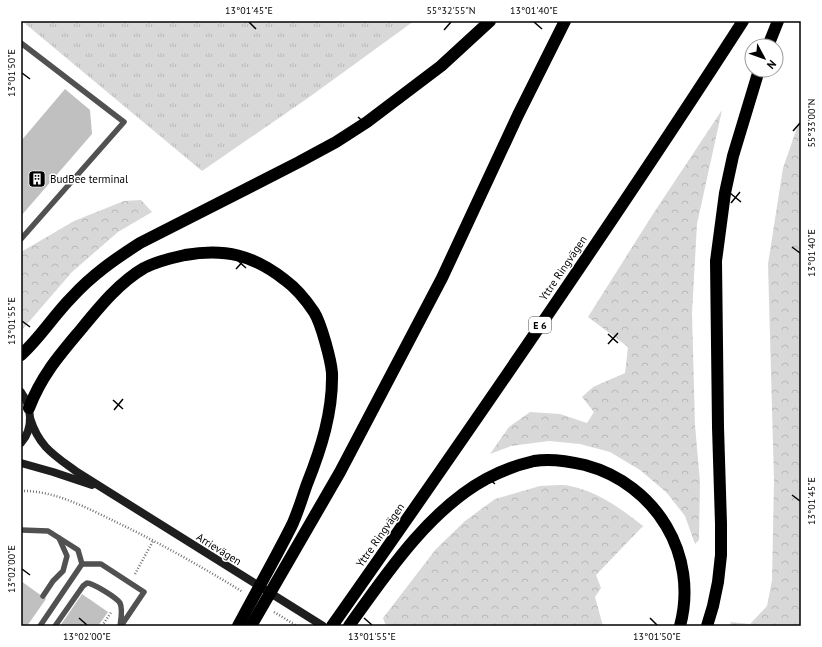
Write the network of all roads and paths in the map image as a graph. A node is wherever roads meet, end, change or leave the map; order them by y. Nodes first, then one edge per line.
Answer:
1 (490, 21) edge
2 (565, 21) edge
3 (743, 21) edge
4 (778, 21) edge
5 (771, 38) edge
6 (21, 43) edge
7 (756, 78) edge
8 (21, 239) edge
9 (21, 355) edge
10 (21, 392) edge
11 (30, 413) junction
12 (21, 443) edge
13 (21, 463) edge
14 (104, 489) junction
15 (21, 491) edge
16 (21, 530) edge
17 (59, 538) junction
18 (153, 541) junction
19 (82, 564) junction
20 (212, 573) dead end
21 (135, 574) dead end
22 (43, 596) dead end
23 (113, 610) dead end
24 (40, 626) edge
25 (55, 626) edge
26 (102, 626) edge
27 (120, 626) edge
28 (238, 626) edge
29 (251, 626) edge
30 (323, 626) edge
31 (332, 626) edge
32 (349, 626) edge
33 (680, 626) edge
34 (707, 626) edge

1 - 9 highway
2 - 29 highway
3 - 31 highway, Yttre Ringvägen / E 6
4 - 5 highway
6 - 8 lane
7 - 34 highway
10 - 11 main road, Arrievägen
11 - 12 main road
11 - 14 main road, Arrievägen
11 - 28 highway
13 - 14 main road, Arrievägen
14 - 30 main road, Arrievägen
15 - 18 path
16 - 17 lane
17 - 19 lane
17 - 22 lane
18 - 20 path
18 - 21 path
19 - 24 lane
19 - 27 lane
23 - 26 path
25 - 27 lane
32 - 33 highway

